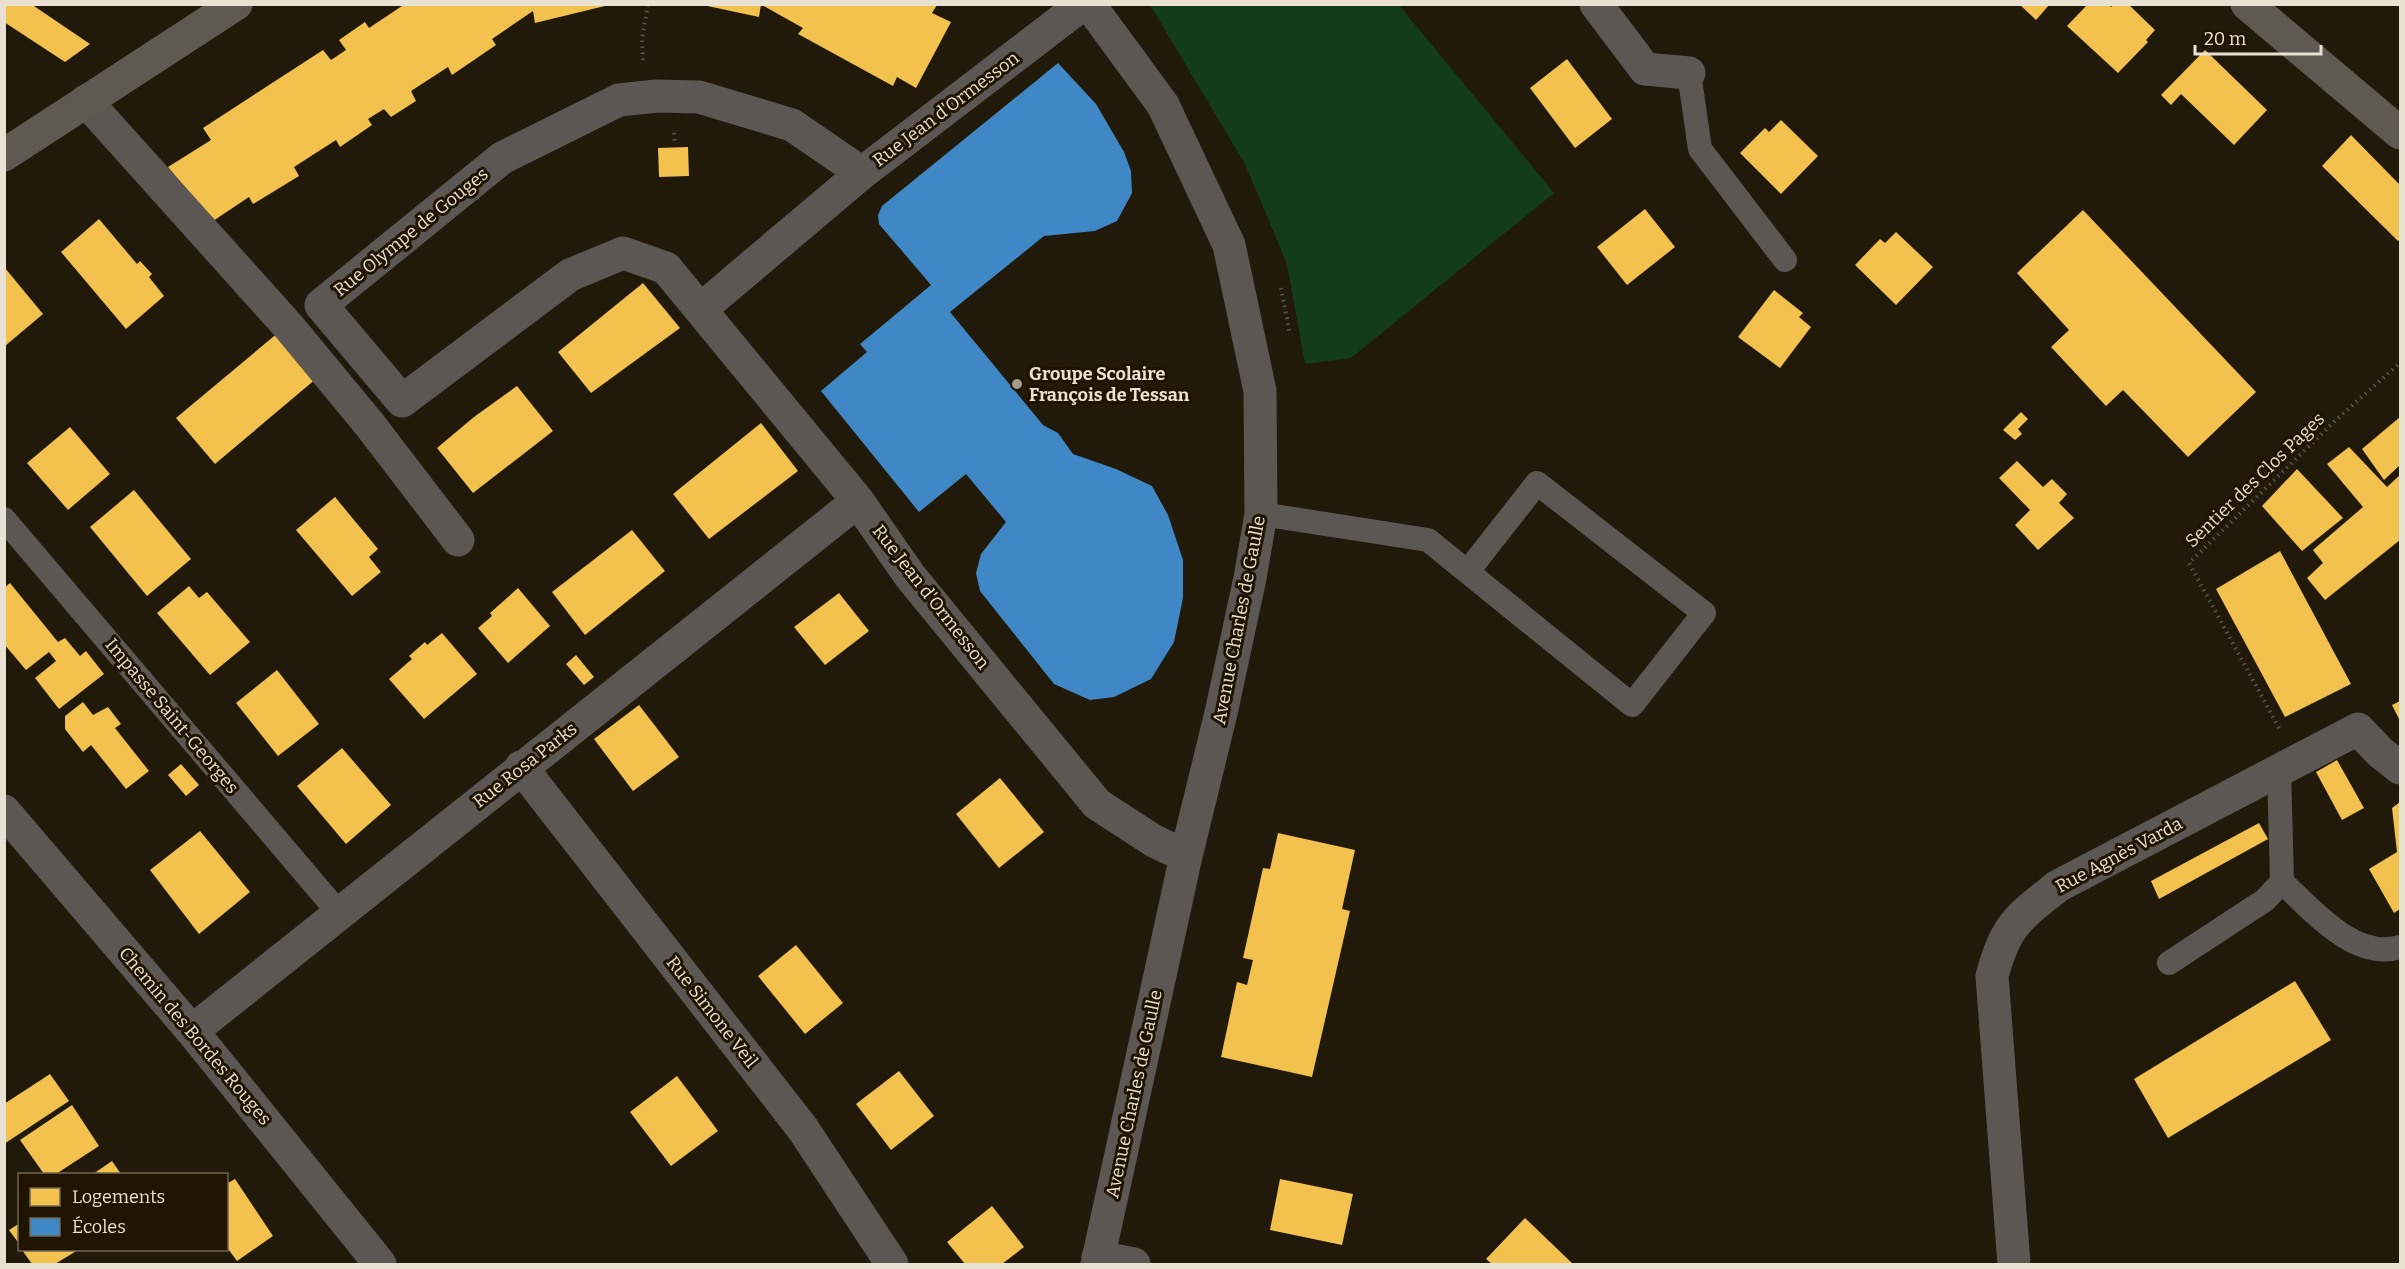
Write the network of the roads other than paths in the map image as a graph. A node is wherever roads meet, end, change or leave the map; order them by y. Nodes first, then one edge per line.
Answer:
1 (236, 4) edge
2 (1083, 4) edge
3 (1089, 4) edge
4 (1596, 4) edge
5 (2247, 4) edge
6 (1689, 73) joint
7 (86, 101) junction
8 (2400, 133) edge
9 (4, 155) edge
10 (862, 174) junction
11 (624, 253) joint
12 (1785, 260) dead end
13 (701, 309) junction
14 (858, 501) junction
15 (1261, 514) junction
16 (4, 519) edge
17 (458, 540) dead end
18 (1468, 571) junction
19 (2288, 765) junction
20 (521, 767) junction
21 (2400, 768) edge
22 (4, 811) edge
23 (1186, 856) junction
24 (2282, 882) junction
25 (339, 914) junction
26 (2400, 947) edge
27 (2169, 963) dead end
28 (192, 1031) junction
29 (1097, 1261) edge
30 (381, 1264) edge
31 (892, 1264) edge
32 (1134, 1264) edge
33 (2014, 1264) edge

1 - 7 street
2 - 10 street, Rue Jean d'Ormesson
3 - 15 street, Avenue Charles de Gaulle
4 - 6 street
5 - 8 street
6 - 12 lane
7 - 9 street
7 - 17 street
10 - 11 street, Rue Olympe de Gouges
10 - 13 street, Rue Jean d'Ormesson
11 - 13 street, Rue Jean d'Ormesson
13 - 14 street, Rue Jean d'Ormesson
14 - 20 street, Rue Rosa Parks
14 - 23 street, Rue Jean d'Ormesson
15 - 18 lane
15 - 23 street, Avenue Charles de Gaulle
16 - 25 lane, Impasse Saint-Georges
18 - 18 lane
19 - 21 street, Rue Agnès Varda
19 - 24 lane
19 - 33 street, Rue Agnès Varda
20 - 25 street, Rue Rosa Parks
20 - 31 street, Rue Simone Veil
22 - 28 street, Chemin des Bordes Rouges
23 - 29 street, Avenue Charles de Gaulle
24 - 26 lane
24 - 27 lane
25 - 28 street, Rue Rosa Parks
28 - 30 street, Chemin des Bordes Rouges
29 - 32 street

